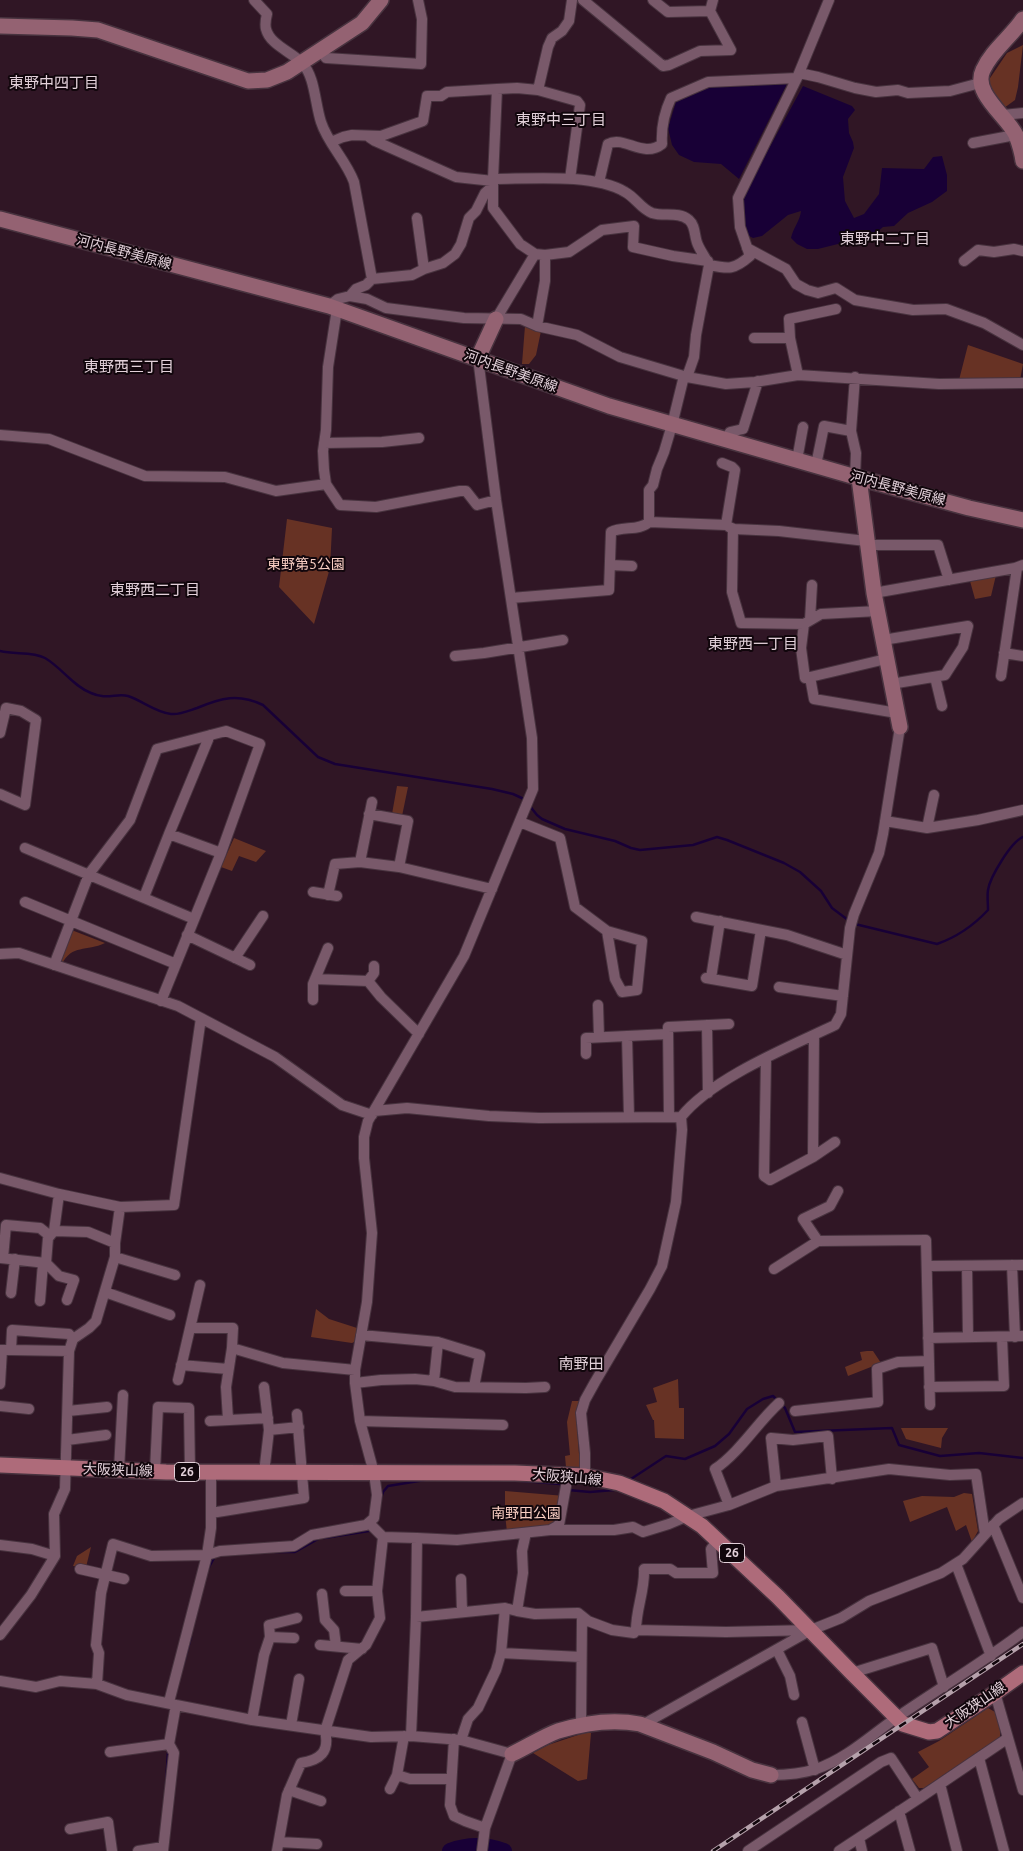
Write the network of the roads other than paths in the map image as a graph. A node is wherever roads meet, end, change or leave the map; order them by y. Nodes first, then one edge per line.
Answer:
1 (254, 0) edge
2 (381, 0) edge
3 (418, 0) edge
4 (572, 0) edge
5 (653, 0) edge
6 (713, 0) edge
7 (828, 0) edge
8 (590, 2) edge
9 (710, 11) junction
10 (1023, 19) edge
11 (0, 26) edge
12 (321, 51) junction
13 (302, 63) junction
14 (798, 75) junction
15 (980, 83) junction
16 (497, 89) junction
17 (538, 90) junction
18 (1023, 113) edge
19 (1003, 115) junction
20 (1016, 135) junction
21 (369, 136) junction
22 (331, 142) junction
23 (973, 143) dead end
24 (1023, 161) edge
25 (570, 179) junction
26 (493, 182) junction
27 (599, 182) junction
28 (417, 218) dead end
29 (0, 219) edge
30 (747, 248) junction
31 (1023, 251) edge
32 (540, 255) junction
33 (964, 261) dead end
34 (709, 263) junction
35 (424, 269) junction
36 (372, 279) junction
37 (350, 296) junction
38 (333, 308) junction
39 (836, 309) dead end
40 (496, 319) junction
41 (537, 326) junction
42 (754, 338) dead end
43 (790, 338) junction
44 (1023, 345) edge
45 (478, 358) junction
46 (798, 375) junction
47 (686, 376) junction
48 (855, 377) junction
49 (758, 382) junction
50 (1023, 383) edge
51 (672, 424) junction
52 (803, 427) dead end
53 (851, 431) junction
54 (0, 435) edge
55 (419, 438) dead end
56 (726, 440) junction
57 (324, 443) junction
58 (797, 460) junction
59 (722, 463) dead end
60 (816, 466) junction
61 (857, 477) junction
62 (326, 484) junction
63 (496, 500) junction
64 (1023, 520) edge
65 (649, 522) junction
66 (729, 527) junction
67 (867, 543) junction
68 (610, 565) junction
69 (632, 566) dead end
70 (1020, 566) edge
71 (950, 580) junction
72 (812, 585) dead end
73 (874, 594) junction
74 (511, 598) junction
75 (878, 611) junction
76 (807, 622) junction
77 (563, 640) dead end
78 (883, 640) junction
79 (519, 647) junction
80 (1004, 653) junction
81 (455, 656) dead end
82 (1023, 656) edge
83 (886, 659) junction
84 (935, 676) junction
85 (1001, 676) dead end
86 (805, 678) dead end
87 (891, 684) junction
88 (942, 706) dead end
89 (899, 720) junction
90 (0, 733) edge
91 (210, 735) junction
92 (934, 794) dead end
93 (0, 796) edge
94 (372, 802) dead end
95 (1023, 810) edge
96 (369, 814) junction
97 (885, 821) junction
98 (520, 822) junction
99 (927, 828) junction
100 (169, 834) junction
101 (25, 848) dead end
102 (221, 853) junction
103 (360, 862) junction
104 (399, 867) junction
105 (89, 874) junction
106 (492, 890) junction
107 (313, 892) dead end
108 (144, 897) junction
109 (25, 902) dead end
110 (263, 916) dead end
111 (696, 916) dead end
112 (194, 919) junction
113 (71, 921) junction
114 (720, 921) junction
115 (761, 930) junction
116 (607, 931) junction
117 (187, 935) junction
118 (328, 948) dead end
119 (0, 954) edge
120 (848, 955) junction
121 (235, 958) junction
122 (176, 964) junction
123 (54, 965) junction
124 (250, 966) dead end
125 (374, 966) dead end
126 (315, 979) junction
127 (368, 981) junction
128 (779, 988) dead end
129 (843, 996) junction
130 (313, 1000) dead end
131 (161, 1001) junction
132 (598, 1005) dead end
133 (201, 1018) junction
134 (729, 1024) dead end
135 (707, 1025) junction
136 (419, 1034) junction
137 (668, 1034) junction
138 (814, 1035) junction
139 (627, 1036) junction
140 (599, 1037) junction
141 (586, 1054) dead end
142 (766, 1058) junction
143 (708, 1093) junction
144 (373, 1113) junction
145 (629, 1117) junction
146 (669, 1117) junction
147 (681, 1117) junction
148 (835, 1142) dead end
149 (813, 1157) junction
150 (0, 1178) edge
151 (838, 1191) dead end
152 (59, 1194) junction
153 (120, 1207) junction
154 (52, 1233) junction
155 (818, 1241) junction
156 (115, 1243) junction
157 (115, 1257) junction
158 (2, 1258) edge
159 (15, 1259) junction
160 (44, 1263) junction
161 (1023, 1265) edge
162 (927, 1266) junction
163 (967, 1266) junction
164 (1012, 1266) junction
165 (774, 1269) dead end
166 (175, 1275) dead end
167 (200, 1285) dead end
168 (11, 1292) dead end
169 (105, 1292) junction
170 (66, 1300) dead end
171 (40, 1301) dead end
172 (170, 1315) dead end
173 (190, 1328) junction
174 (361, 1335) junction
175 (968, 1337) junction
176 (1002, 1337) junction
177 (1019, 1337) edge
178 (928, 1338) junction
179 (73, 1339) junction
180 (438, 1342) junction
181 (232, 1348) junction
182 (4, 1350) edge
183 (69, 1350) junction
184 (929, 1361) junction
185 (181, 1365) junction
186 (228, 1369) junction
187 (355, 1370) junction
188 (178, 1380) dead end
189 (434, 1381) junction
190 (0, 1384) edge
191 (355, 1384) junction
192 (264, 1387) dead end
193 (474, 1387) junction
194 (545, 1387) dead end
195 (929, 1387) junction
196 (123, 1395) dead end
197 (779, 1403) dead end
198 (930, 1405) dead end
199 (0, 1406) edge
200 (107, 1407) dead end
201 (29, 1409) dead end
202 (68, 1411) junction
203 (795, 1411) dead end
204 (298, 1414) dead end
205 (268, 1418) junction
206 (228, 1419) junction
207 (210, 1421) dead end
208 (360, 1421) junction
209 (503, 1425) dead end
210 (298, 1427) junction
211 (269, 1430) junction
212 (106, 1435) dead end
213 (67, 1440) junction
214 (0, 1465) edge
215 (66, 1468) junction
216 (119, 1470) junction
217 (155, 1471) junction
218 (190, 1472) junction
219 (211, 1472) junction
220 (264, 1473) junction
221 (302, 1473) junction
222 (374, 1473) junction
223 (568, 1475) junction
224 (585, 1476) junction
225 (832, 1479) junction
226 (776, 1486) junction
227 (1023, 1503) edge
228 (729, 1505) junction
229 (211, 1513) junction
230 (688, 1516) junction
231 (369, 1523) junction
232 (993, 1525) junction
233 (550, 1530) junction
234 (526, 1533) junction
235 (984, 1534) junction
236 (383, 1537) junction
237 (417, 1538) junction
238 (718, 1540) junction
239 (0, 1545) edge
240 (207, 1555) junction
241 (55, 1556) junction
242 (956, 1564) junction
243 (80, 1569) dead end
244 (105, 1574) junction
245 (124, 1579) dead end
246 (461, 1579) dead end
247 (344, 1591) dead end
248 (377, 1591) junction
249 (322, 1594) dead end
250 (1023, 1598) edge
251 (505, 1608) junction
252 (517, 1611) junction
253 (462, 1612) junction
254 (416, 1617) junction
255 (582, 1617) junction
256 (297, 1618) dead end
257 (636, 1630) junction
258 (811, 1630) junction
259 (1023, 1632) edge
260 (0, 1635) edge
261 (270, 1637) junction
262 (294, 1638) dead end
263 (320, 1644) dead end
264 (336, 1646) junction
265 (362, 1649) junction
266 (777, 1650) junction
267 (500, 1653) junction
268 (991, 1656) junction
269 (581, 1657) junction
270 (852, 1673) junction
271 (1023, 1673) edge
272 (299, 1679) dead end
273 (0, 1681) edge
274 (97, 1684) junction
275 (944, 1687) junction
276 (995, 1693) junction
277 (794, 1695) dead end
278 (172, 1703) junction
279 (896, 1718) junction
280 (252, 1720) junction
281 (802, 1722) dead end
282 (291, 1725) junction
283 (642, 1725) junction
284 (581, 1726) junction
285 (325, 1731) junction
286 (408, 1736) junction
287 (1008, 1738) junction
288 (457, 1740) junction
289 (169, 1744) junction
290 (110, 1752) dead end
291 (512, 1754) junction
292 (979, 1758) junction
293 (815, 1770) junction
294 (398, 1775) junction
295 (770, 1775) joint
296 (451, 1779) junction
297 (940, 1784) junction
298 (390, 1789) dead end
299 (289, 1790) junction
300 (1023, 1790) edge
301 (918, 1799) junction
302 (321, 1801) dead end
303 (899, 1811) junction
304 (70, 1828) dead end
305 (484, 1834) junction
306 (859, 1838) junction
307 (317, 1844) dead end
308 (278, 1847) edge
309 (163, 1849) edge
310 (112, 1851) edge
311 (138, 1851) edge
312 (482, 1851) edge
313 (748, 1851) edge
314 (839, 1851) edge
315 (862, 1851) edge
316 (910, 1851) edge
317 (957, 1851) edge
318 (1004, 1851) edge

1 - 13 street
2 - 12 street
3 - 12 street
4 - 17 street
5 - 9 street
6 - 9 street
7 - 14 street
8 - 9 street
10 - 15 street
11 - 13 street
12 - 13 street
13 - 22 street
14 - 15 street
14 - 27 street
14 - 30 street
15 - 19 street
16 - 17 street
16 - 21 street
16 - 26 street
17 - 25 street
18 - 19 street
19 - 20 street
20 - 23 street
20 - 24 street
21 - 22 street
21 - 26 street
22 - 36 street
25 - 26 street
25 - 27 street
26 - 32 street
26 - 35 street
27 - 34 street
28 - 35 street
29 - 38 street, 河内長野美原線
30 - 34 street
30 - 44 street
31 - 33 street
32 - 34 street
32 - 40 street
32 - 41 street
34 - 47 street
35 - 36 street
36 - 37 street
37 - 38 street
37 - 40 street
38 - 45 street, 河内長野美原線
38 - 57 street
39 - 43 street
40 - 41 street
40 - 45 street
41 - 47 street
42 - 43 street
43 - 46 street
45 - 51 street, 河内長野美原線
45 - 63 street
46 - 48 street
46 - 49 street
47 - 49 street
47 - 51 street
48 - 50 street
48 - 53 street
49 - 56 street
51 - 56 street, 河内長野美原線
51 - 65 street
52 - 58 street
53 - 60 street
53 - 61 street
54 - 62 street
55 - 57 street
56 - 58 street, 河内長野美原線
57 - 62 street
58 - 60 street, 河内長野美原線
59 - 66 street
60 - 61 street, 河内長野美原線
61 - 64 street, 河内長野美原線
61 - 67 street
62 - 63 street
63 - 74 street
65 - 66 street
65 - 68 street
66 - 67 street
66 - 76 street
67 - 71 street
67 - 73 street
68 - 69 street
68 - 74 street
70 - 71 street
70 - 80 street
71 - 73 street
72 - 76 street
73 - 75 street
74 - 79 street
75 - 76 street
75 - 78 street
76 - 86 street
77 - 79 street
78 - 83 street
78 - 84 street
79 - 81 street
79 - 98 street
80 - 82 street
80 - 85 street
83 - 87 street
83 - 89 street
84 - 87 street
84 - 88 street
87 - 89 street
89 - 97 street
90 - 93 street
91 - 100 street
91 - 102 street
91 - 105 street
92 - 99 street
94 - 96 street
95 - 99 street
96 - 103 street
96 - 104 street
97 - 99 street
97 - 120 street
98 - 106 street
98 - 116 street
100 - 102 street
100 - 108 street
101 - 105 street
102 - 112 street
103 - 104 street
103 - 107 street
104 - 106 street
105 - 108 street
105 - 113 street
106 - 136 street
108 - 112 street
109 - 113 street
110 - 121 street
111 - 114 street
112 - 117 street
113 - 122 street
113 - 123 street
114 - 115 street
114 - 115 street
115 - 120 street
116 - 116 street
117 - 121 street
117 - 122 street
118 - 126 street
119 - 123 street
120 - 129 street
121 - 124 street
122 - 131 street
123 - 131 street
125 - 127 street
126 - 127 street
126 - 130 street
127 - 136 street
128 - 129 street
129 - 138 street
131 - 133 street
132 - 140 street
133 - 144 street
133 - 153 street
134 - 135 street
135 - 137 street
135 - 143 street
136 - 144 street
137 - 139 street
137 - 146 street
138 - 142 street
138 - 149 street
139 - 140 street
139 - 145 street
140 - 141 street
142 - 143 street
142 - 149 street
143 - 147 street
144 - 145 street
144 - 174 street
145 - 146 street
146 - 147 street
147 - 224 street
148 - 149 street
150 - 152 street
151 - 155 street
152 - 153 street
152 - 154 street
153 - 156 street
154 - 156 street
154 - 158 street
154 - 160 street
155 - 162 street
155 - 165 street
156 - 157 street
157 - 166 street
157 - 169 street
158 - 159 street
159 - 160 street
159 - 168 street
160 - 170 street
160 - 171 street
161 - 164 street
162 - 163 street
162 - 178 street
163 - 164 street
163 - 175 street
164 - 177 street
167 - 173 street
169 - 172 street
169 - 179 street
173 - 181 street
173 - 185 street
174 - 180 street
174 - 187 street
175 - 176 street
175 - 178 street
176 - 177 street
176 - 195 street
178 - 184 street
179 - 182 street
179 - 183 street
180 - 189 street
180 - 193 street
181 - 186 street
181 - 187 street
182 - 183 street
182 - 190 street
183 - 202 street
184 - 195 street
184 - 203 street
185 - 186 street
185 - 188 street
186 - 206 street
187 - 191 street
189 - 191 street
189 - 193 street
191 - 208 street
192 - 205 street
193 - 194 street
195 - 198 street
196 - 216 street
197 - 228 street
199 - 201 street
200 - 202 street
202 - 213 street
204 - 210 street
205 - 206 street
205 - 211 street
206 - 207 street
208 - 209 street
208 - 222 street
210 - 211 street
210 - 221 street
211 - 220 street
212 - 213 street
213 - 215 street
214 - 215 main road, 大阪狭山線 / 26
215 - 216 main road, 大阪狭山線 / 26
215 - 241 street
216 - 217 main road, 大阪狭山線 / 26
217 - 218 main road, 大阪狭山線 / 26
217 - 218 street
218 - 219 main road, 大阪狭山線 / 26
219 - 220 main road, 大阪狭山線 / 26
219 - 229 street
220 - 221 main road, 大阪狭山線 / 26
221 - 222 main road, 大阪狭山線 / 26
221 - 229 street
222 - 223 main road, 大阪狭山線 / 26
222 - 231 street
223 - 224 main road, 大阪狭山線 / 26
223 - 233 street
224 - 230 main road, 大阪狭山線 / 26
225 - 226 street
225 - 226 street
225 - 235 street
226 - 228 street
227 - 232 street
228 - 230 street
229 - 240 street
230 - 233 street
230 - 238 main road, 大阪狭山線 / 26
231 - 236 street
231 - 240 street
232 - 235 street
232 - 250 street
233 - 234 street
234 - 237 street
234 - 252 street
235 - 242 street
236 - 237 street
236 - 248 street
237 - 254 street
238 - 257 street
238 - 258 main road, 大阪狭山線 / 26
239 - 241 street
240 - 244 street
240 - 278 street
241 - 260 street
242 - 258 street
242 - 268 street
243 - 244 street
244 - 245 street
244 - 274 street
246 - 253 street
247 - 248 street
248 - 265 street
249 - 264 street
251 - 252 street
251 - 253 street
251 - 267 street
252 - 255 street
253 - 254 street
254 - 286 street
255 - 257 street
255 - 269 street
256 - 261 street
257 - 258 street
258 - 266 street
258 - 270 main road, 大阪狭山線 / 26
259 - 268 street
261 - 262 street
261 - 280 street
263 - 264 street
264 - 265 street
265 - 285 street
266 - 277 street
266 - 283 street
267 - 269 street
267 - 288 street
268 - 275 street
269 - 284 street
270 - 275 street
270 - 279 main road, 大阪狭山線 / 26
271 - 276 main road, 大阪狭山線 / 26
272 - 282 street
273 - 274 street
274 - 278 street
275 - 279 street
276 - 279 main road, 大阪狭山線 / 26
276 - 287 street
278 - 280 street
278 - 289 street
279 - 293 street
280 - 282 street
281 - 293 street
282 - 285 street
283 - 284 street
283 - 295 street
284 - 291 street
285 - 286 street
285 - 299 street
286 - 288 street
286 - 294 street
287 - 292 street
287 - 300 street
288 - 291 street
288 - 296 street
289 - 290 street
289 - 309 street
291 - 305 street
292 - 297 street
292 - 318 street
293 - 295 street
294 - 296 street
294 - 298 street
296 - 305 street
297 - 301 street
297 - 317 street
299 - 302 street
299 - 308 street
301 - 303 street
301 - 313 street
303 - 306 street
303 - 316 street
304 - 310 street
305 - 312 street
306 - 314 street
306 - 315 street
307 - 308 street
309 - 311 street

